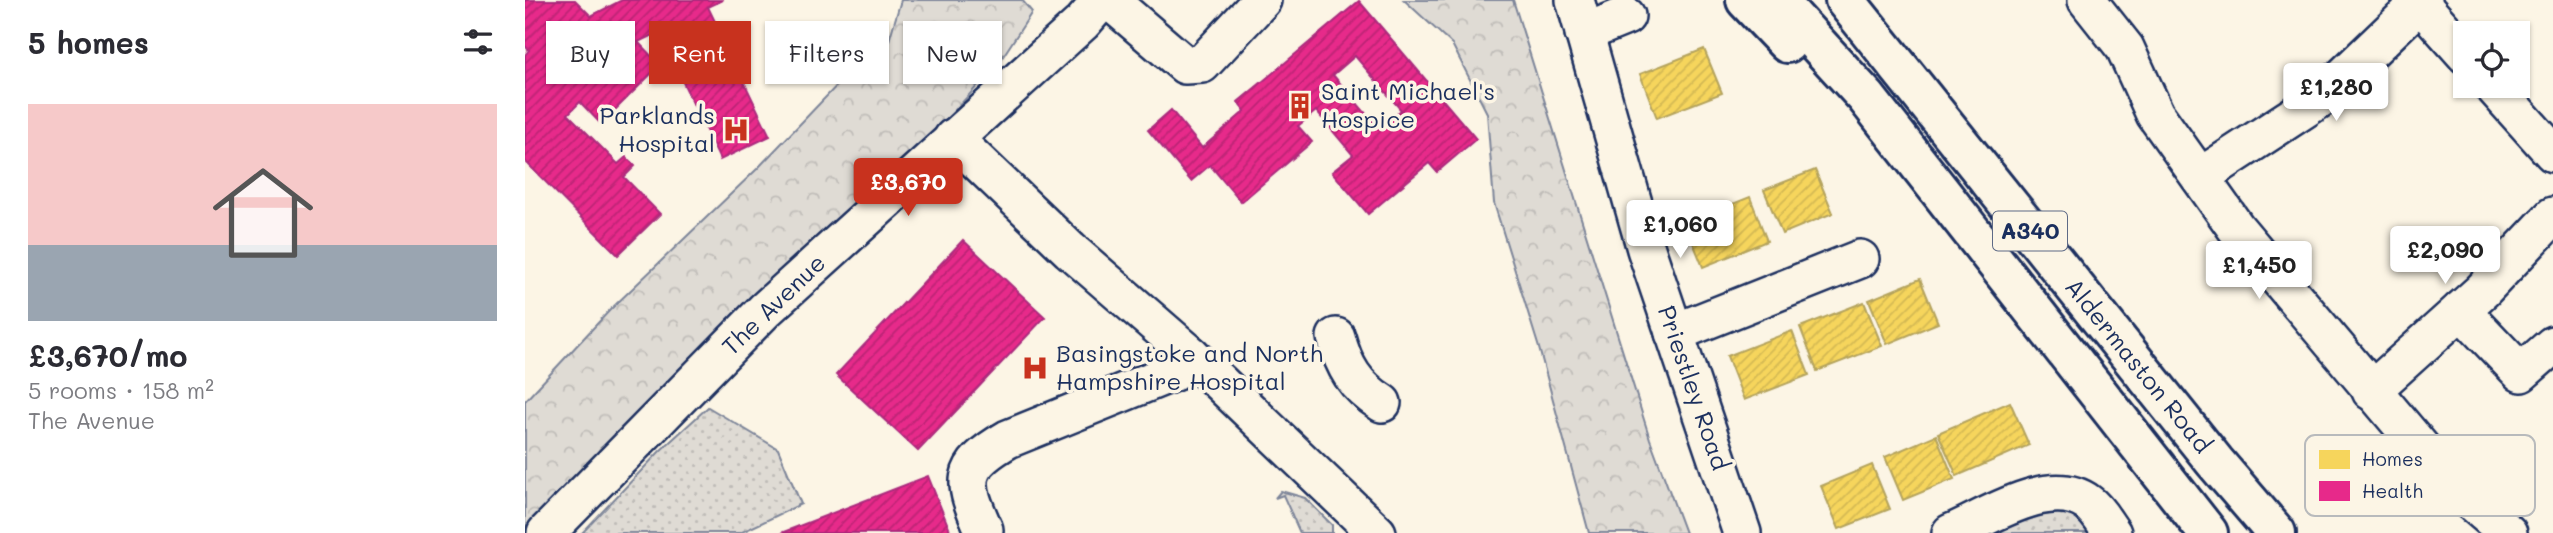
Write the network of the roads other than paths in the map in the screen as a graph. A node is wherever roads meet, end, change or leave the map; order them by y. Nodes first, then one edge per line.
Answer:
1 (1102, 0) edge
2 (1109, 0) edge
3 (1262, 0) edge
4 (1746, 0) edge
5 (1777, 0) edge
6 (1845, 0) edge
7 (2087, 0) edge
8 (2420, 1) edge
9 (1626, 16) dead end
10 (1580, 17) edge
11 (2453, 40) edge
12 (1866, 97) junction
13 (2504, 98) edge
14 (953, 138) junction
15 (2553, 153) edge
16 (2200, 177) junction
17 (2553, 216) edge
18 (1860, 259) dead end
19 (2461, 310) junction
20 (1674, 333) junction
21 (1336, 337) dead end
22 (2553, 345) edge
23 (1191, 355) junction
24 (2371, 390) junction
25 (1382, 403) dead end
26 (2410, 435) edge
27 (2488, 516) edge
28 (984, 530) dead end
29 (546, 533) edge
30 (1377, 533) edge
31 (1742, 533) edge
32 (1951, 533) edge
33 (2112, 533) edge
34 (2208, 533) edge
35 (2276, 533) edge
36 (2508, 533) edge

1 - 14 street, The Avenue
2 - 3 street
4 - 12 main road, A340
5 - 12 main road, Aldermaston Road / A340
6 - 35 main road, Aldermaston Road / A340
7 - 16 street
8 - 11 street
8 - 16 street
9 - 10 street
10 - 20 street, Priestley Road
12 - 34 main road, Aldermaston Road / A340
13 - 15 street
14 - 23 street
14 - 29 street, The Avenue
16 - 24 street
17 - 19 street
18 - 20 street
19 - 22 street
19 - 24 street
20 - 31 street, Priestley Road
21 - 25 street
23 - 28 street
23 - 30 street
24 - 26 street
27 - 36 street
32 - 33 street

